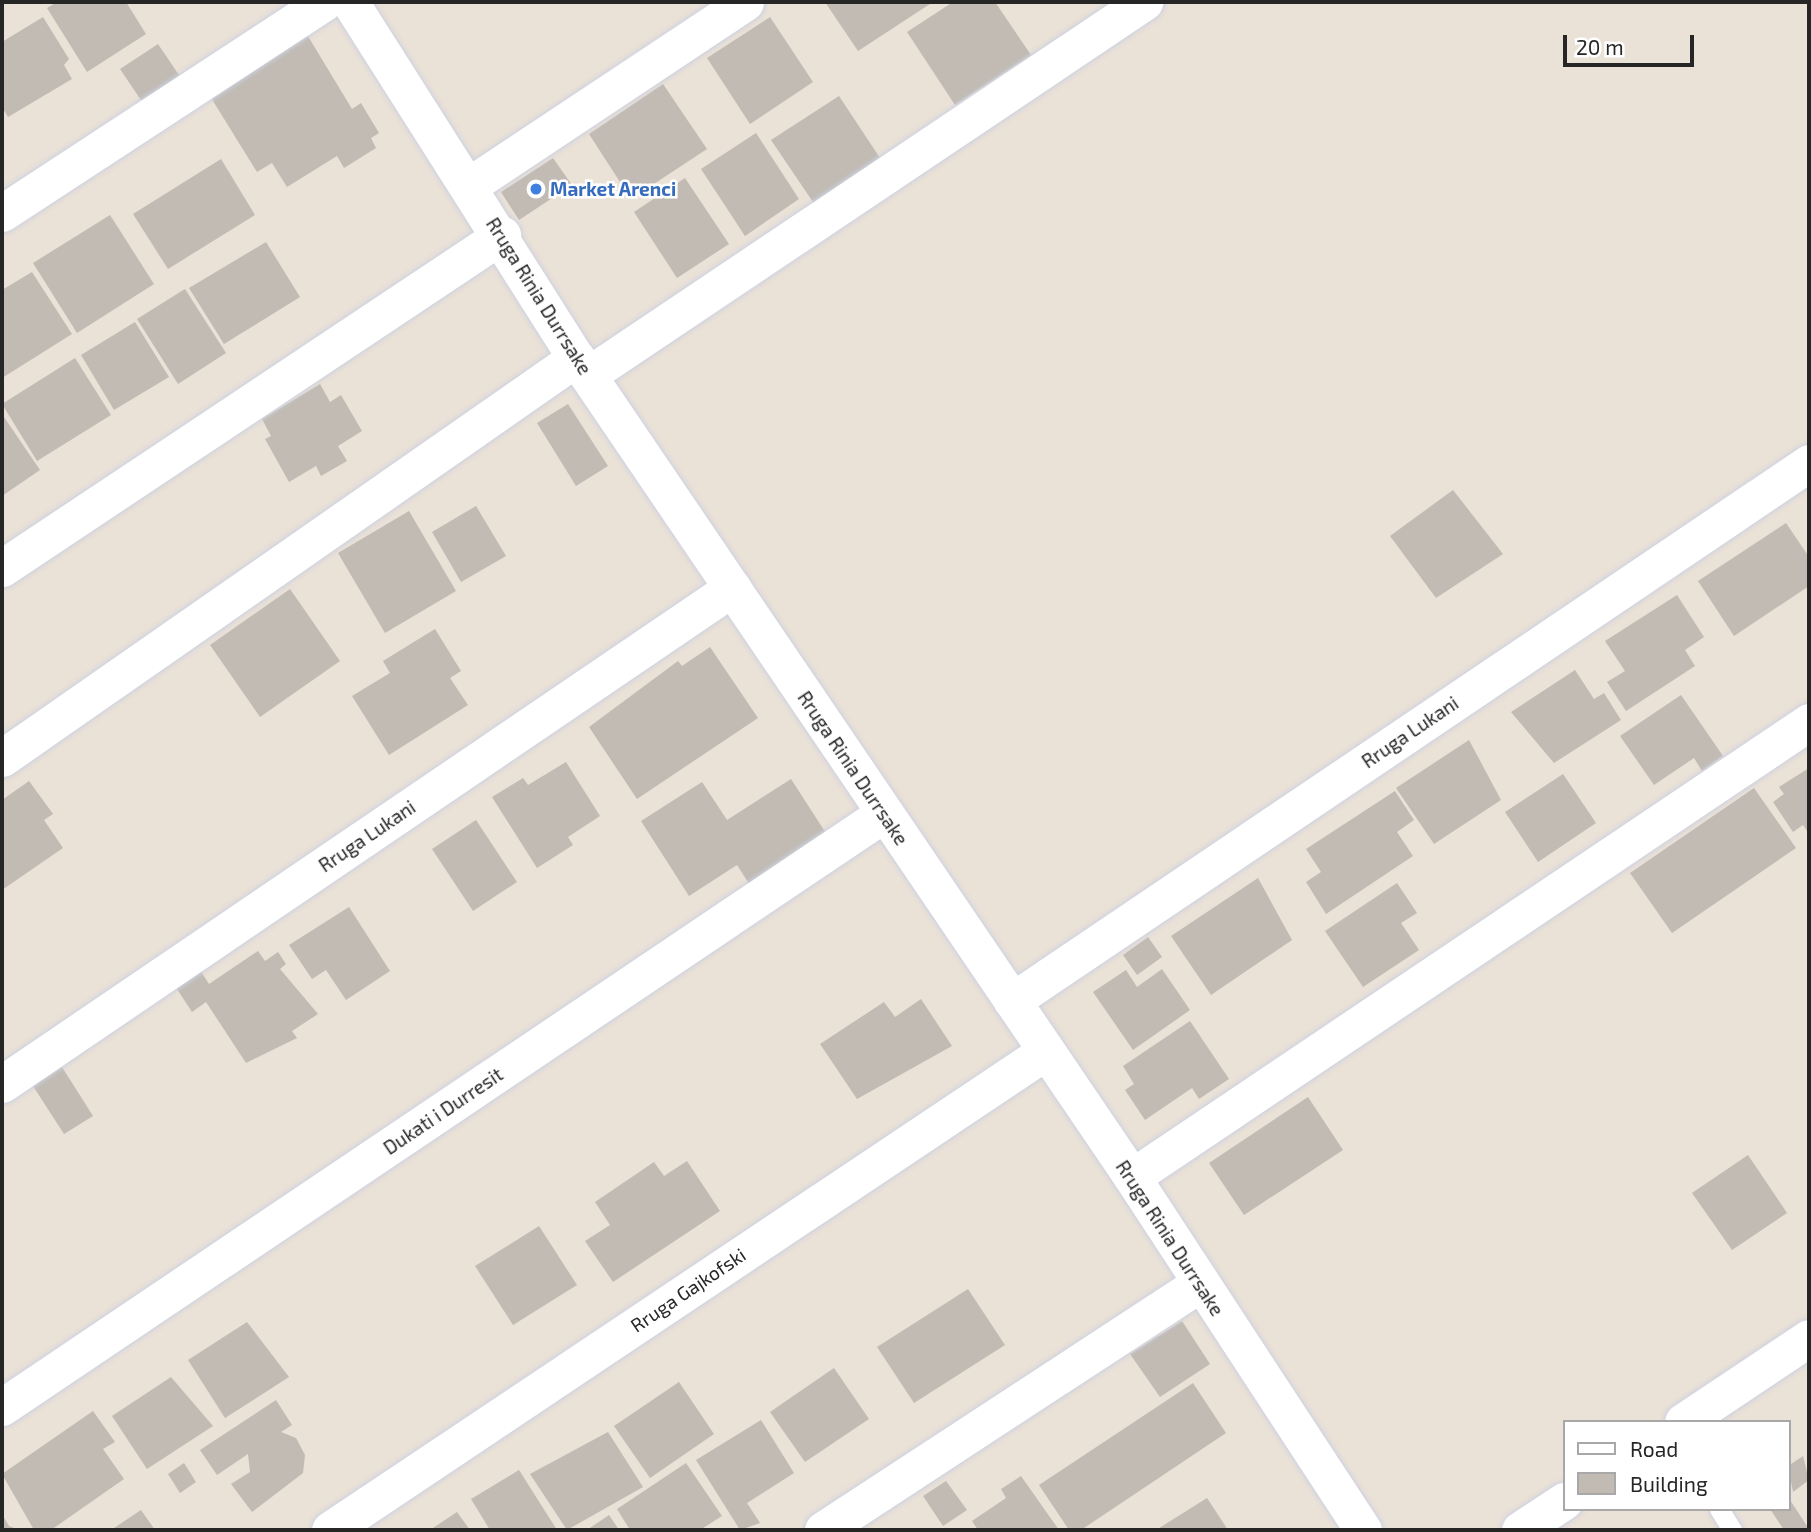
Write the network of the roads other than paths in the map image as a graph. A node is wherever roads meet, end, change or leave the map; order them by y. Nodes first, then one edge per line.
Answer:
1 (324, 2) edge
2 (350, 2) edge
3 (745, 2) edge
4 (1144, 2) edge
5 (470, 185) junction
6 (2, 212) edge
7 (502, 235) junction
8 (582, 366) junction
9 (1809, 463) edge
10 (2, 568) edge
11 (732, 588) junction
12 (1809, 722) edge
13 (2, 758) edge
14 (883, 814) junction
15 (1012, 1002) junction
16 (1046, 1051) junction
17 (2, 1084) edge
18 (1132, 1177) junction
19 (1198, 1285) junction
20 (1809, 1338) edge
21 (2, 1407) edge
22 (1686, 1420) edge
23 (1562, 1502) edge
24 (1720, 1511) edge
25 (330, 1530) edge
26 (823, 1530) edge
27 (1363, 1530) edge
28 (1520, 1530) edge
29 (1732, 1530) edge

1 - 6 street
2 - 5 street, Rruga Rinia Durrsake
3 - 5 street
4 - 8 street
5 - 7 street, Rruga Rinia Durrsake
7 - 8 street, Rruga Rinia Durrsake
7 - 10 street
8 - 11 street, Rruga Rinia Durrsake
8 - 13 street
9 - 15 street, Rruga Lukani
11 - 14 street, Rruga Rinia Durrsake
11 - 17 street, Rruga Lukani
12 - 18 street
14 - 15 street, Rruga Rinia Durrsake
14 - 21 street, Dukati i Durresit
15 - 16 street, Rruga Rinia Durrsake
16 - 18 street, Rruga Rinia Durrsake
16 - 25 street, Rruga Gajkofski
18 - 19 street, Rruga Rinia Durrsake
19 - 26 street
19 - 27 street, Rruga Rinia Durrsake
20 - 22 street
23 - 28 street
24 - 29 lane

